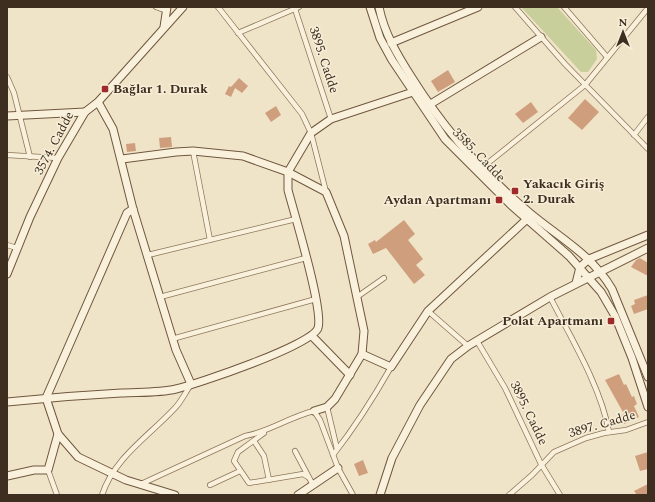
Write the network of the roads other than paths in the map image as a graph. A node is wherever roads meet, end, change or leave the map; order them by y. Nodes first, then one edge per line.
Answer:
1 (156, 7) edge
2 (183, 7) edge
3 (218, 7) edge
4 (370, 7) edge
5 (379, 7) edge
6 (478, 7) edge
7 (515, 7) edge
8 (564, 7) edge
9 (297, 8) edge
10 (648, 8) edge
11 (167, 9) edge
12 (164, 28) junction
13 (238, 33) junction
14 (541, 37) junction
15 (392, 43) junction
16 (607, 57) junction
17 (7, 77) edge
18 (585, 85) junction
19 (413, 92) junction
20 (98, 102) junction
21 (429, 104) junction
22 (85, 112) junction
23 (19, 115) junction
24 (7, 116) edge
25 (648, 117) edge
26 (332, 119) junction
27 (311, 133) junction
28 (634, 135) junction
29 (648, 149) edge
30 (193, 151) junction
31 (7, 155) edge
32 (30, 157) junction
33 (58, 158) junction
34 (122, 158) junction
35 (483, 167) junction
36 (288, 172) junction
37 (326, 192) junction
38 (133, 209) junction
39 (296, 219) junction
40 (527, 220) junction
41 (648, 235) edge
42 (210, 240) junction
43 (7, 245) edge
44 (16, 248) junction
45 (648, 248) edge
46 (148, 255) junction
47 (306, 258) junction
48 (589, 259) junction
49 (580, 267) junction
50 (600, 272) junction
51 (7, 274) edge
52 (384, 278) dead end
53 (590, 278) junction
54 (576, 283) junction
55 (160, 297) junction
56 (357, 297) junction
57 (550, 297) junction
58 (316, 299) junction
59 (428, 311) junction
60 (312, 336) junction
61 (172, 338) junction
62 (477, 341) junction
63 (468, 346) junction
64 (362, 354) junction
65 (391, 367) junction
66 (350, 375) junction
67 (648, 377) edge
68 (191, 384) junction
69 (46, 398) junction
70 (7, 402) edge
71 (328, 407) junction
72 (648, 407) edge
73 (314, 411) junction
74 (648, 422) edge
75 (268, 429) junction
76 (609, 432) junction
77 (58, 434) junction
78 (254, 441) junction
79 (337, 449) junction
80 (295, 451) dead end
81 (333, 454) junction
82 (541, 464) junction
83 (338, 468) junction
84 (48, 470) junction
85 (240, 471) junction
86 (111, 473) junction
87 (7, 476) edge
88 (308, 477) junction
89 (269, 480) junction
90 (140, 484) junction
91 (210, 485) dead end
92 (313, 485) junction
93 (57, 495) edge
94 (102, 495) edge
95 (175, 495) edge
96 (298, 495) edge
97 (353, 495) edge
98 (380, 495) edge
99 (509, 495) edge
100 (560, 495) edge

1 - 11 street
2 - 12 street, 3574. Cadde
3 - 13 street
4 - 19 street, 3585. Cadde
5 - 15 street, 3585. Cadde
6 - 15 street
7 - 14 street
8 - 16 street
9 - 13 street
9 - 26 street, 3895. Cadde
10 - 16 street
11 - 12 street
12 - 20 street, 3574. Cadde
13 - 27 street
14 - 18 street
14 - 21 street
15 - 21 street, 3585. Cadde
16 - 18 street
17 - 23 street
18 - 28 street
18 - 35 street
19 - 26 street
19 - 40 street, 3585. Cadde
20 - 22 street, 3574. Cadde
20 - 34 street
21 - 35 street, 3585. Cadde
22 - 23 street
22 - 33 street, 3574. Cadde
23 - 24 street
23 - 32 street
25 - 28 street
26 - 27 street
27 - 36 street
27 - 37 street
28 - 29 street
30 - 34 street
30 - 36 street
30 - 42 street
31 - 32 street
32 - 33 street
33 - 44 street, 3574. Cadde
34 - 38 street
35 - 48 street, 3585. Cadde
36 - 37 street
36 - 39 street
37 - 56 street
38 - 46 street
38 - 69 street
39 - 42 street
39 - 47 street
40 - 49 street, 3585. Cadde
40 - 59 street
41 - 48 street
42 - 46 street
43 - 44 street
44 - 51 street, 3574. Cadde
45 - 50 street
46 - 55 street
47 - 55 street
47 - 58 street
48 - 49 street
48 - 50 street, 3585. Cadde
49 - 53 street, 3585. Cadde
49 - 54 street
50 - 53 street
50 - 67 street, 3585. Cadde
52 - 56 street
53 - 54 street
53 - 72 street, 3585. Cadde
54 - 57 street
55 - 61 street
56 - 64 street
57 - 62 street
57 - 76 street
58 - 60 street
58 - 61 street
59 - 63 street
59 - 65 street
60 - 66 street
60 - 68 street
61 - 68 street
62 - 63 street
62 - 82 street, 3895. Cadde
63 - 98 street
64 - 65 street
64 - 66 street
65 - 79 street
66 - 71 street
68 - 69 street
68 - 86 street
69 - 70 street
69 - 77 street
71 - 73 street
71 - 79 street
73 - 75 street
73 - 81 street
74 - 76 street, 3897. Cadde
75 - 78 street
75 - 90 street
76 - 82 street, 3897. Cadde
77 - 84 street
77 - 86 street
78 - 85 street
78 - 89 street
79 - 81 street
80 - 88 street
81 - 83 street
82 - 99 street, 3897. Cadde
82 - 100 street, 3895. Cadde
83 - 92 street
83 - 97 street
84 - 87 street
84 - 93 street
85 - 89 street
85 - 91 street
86 - 90 street
86 - 94 street
88 - 89 street
88 - 92 street
90 - 95 street
92 - 96 street

